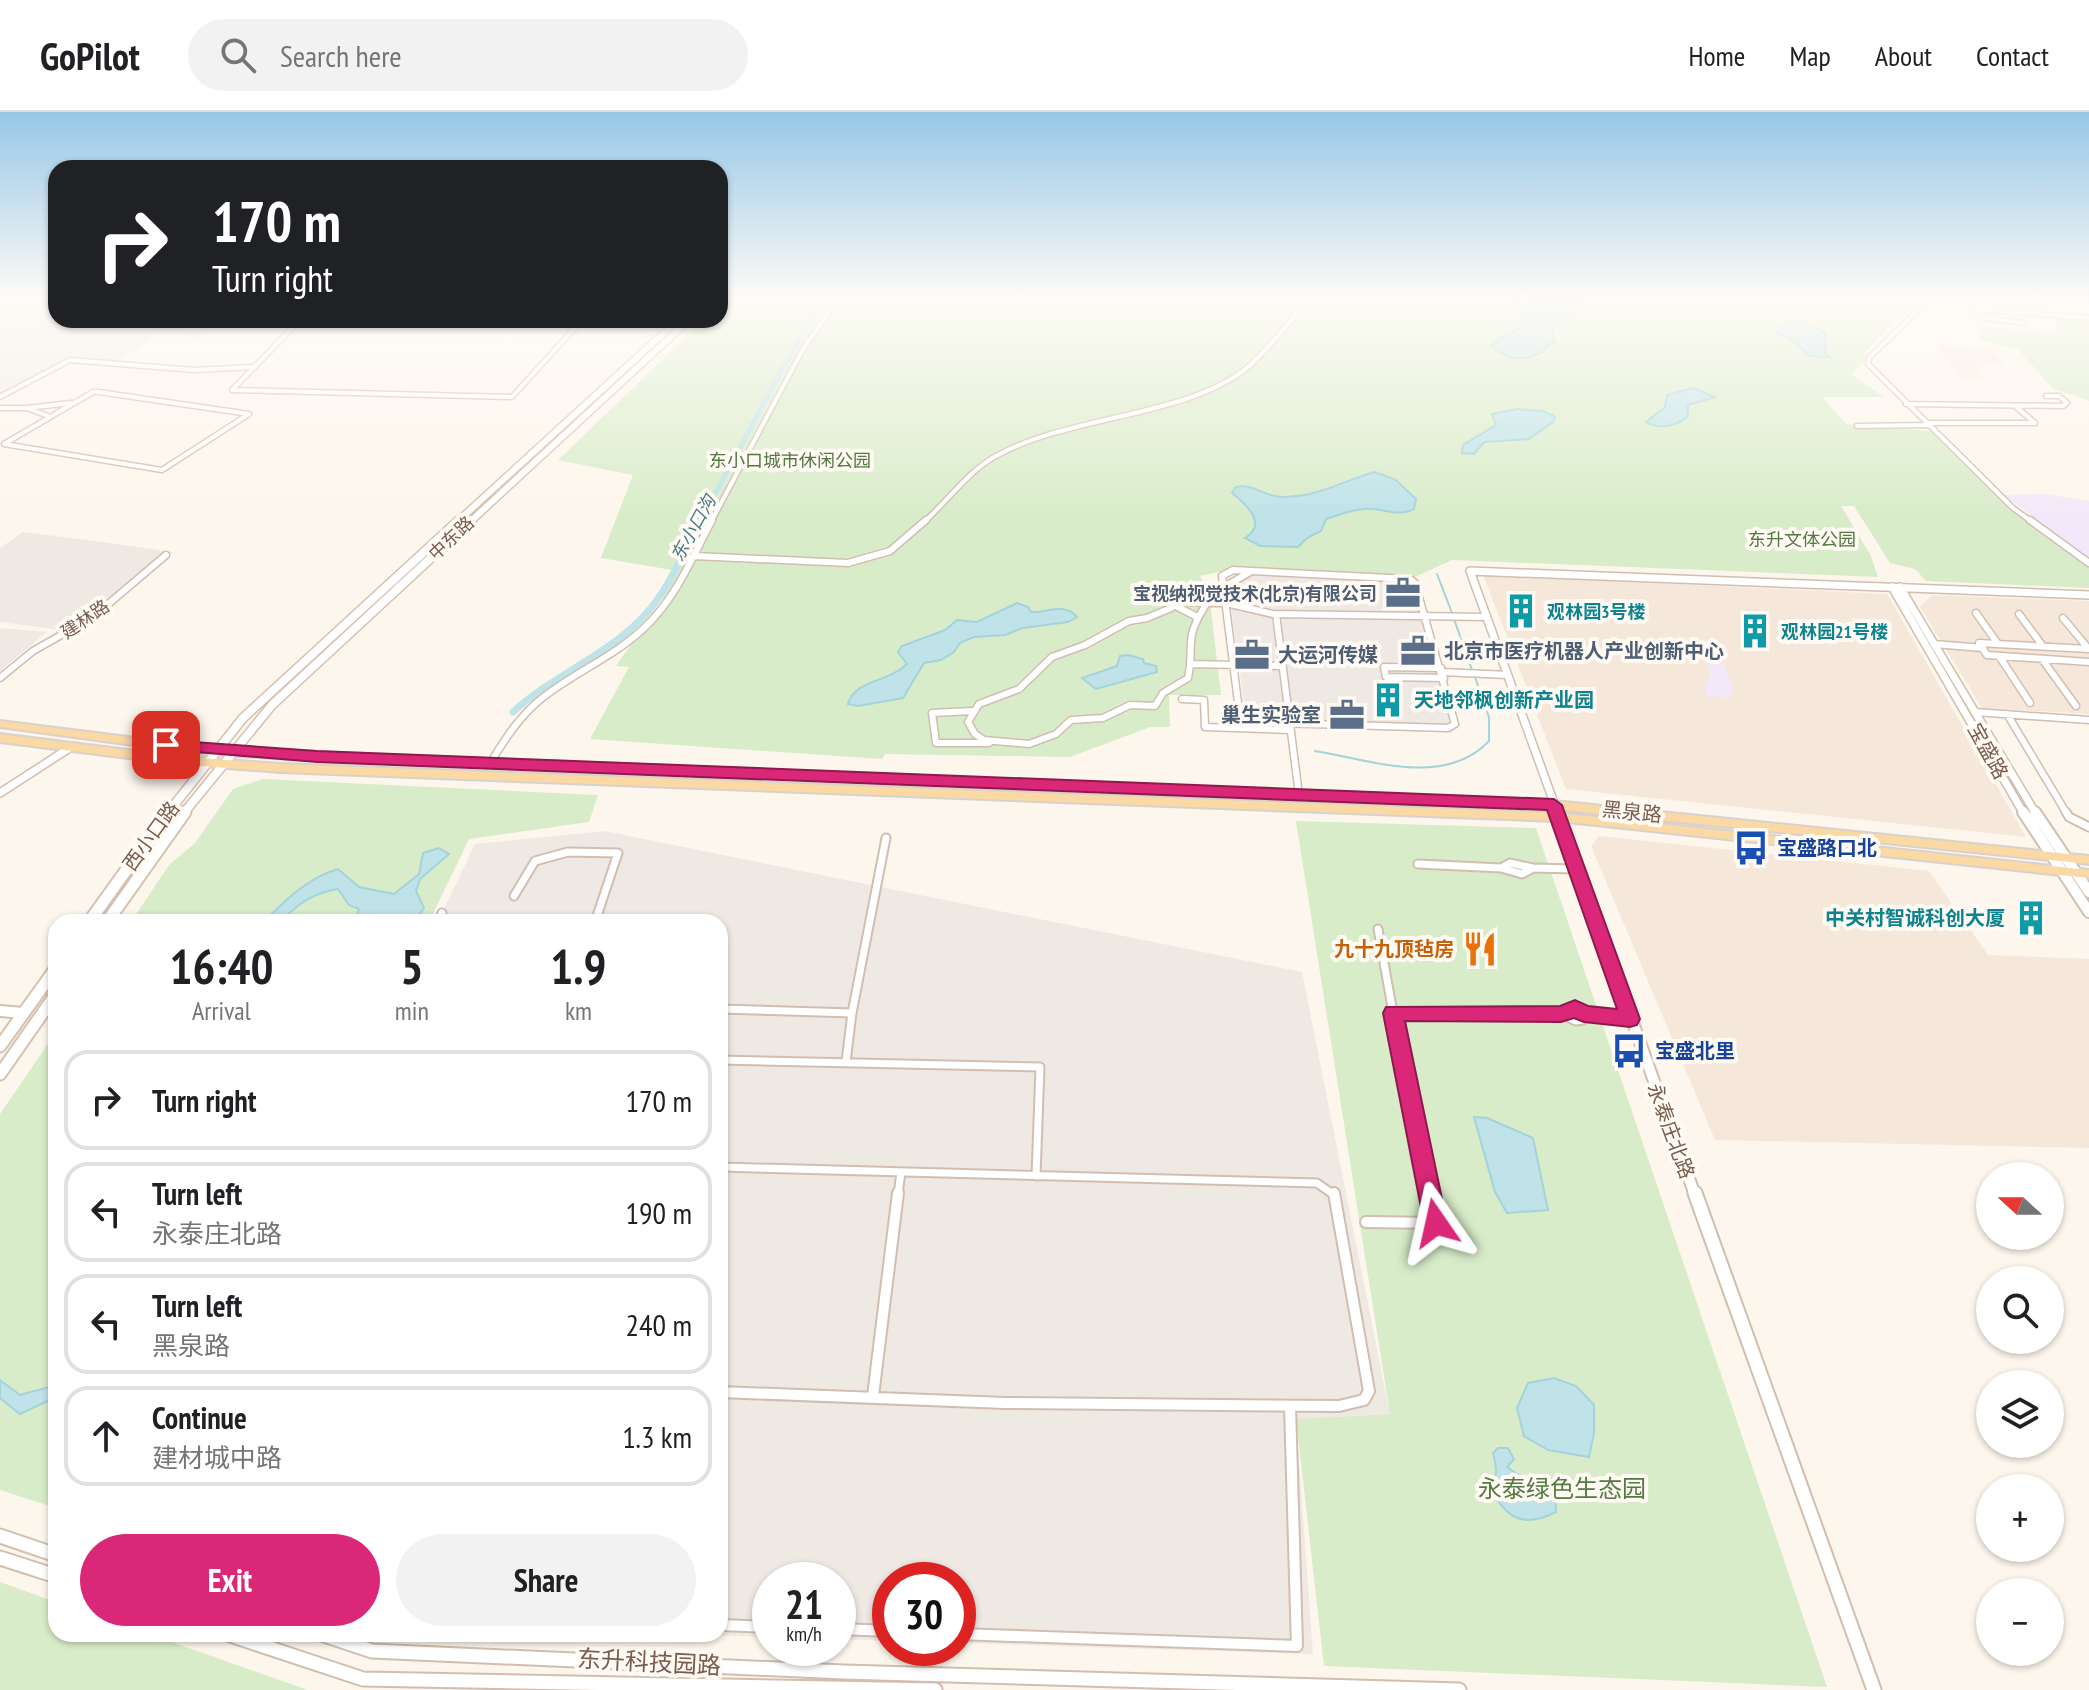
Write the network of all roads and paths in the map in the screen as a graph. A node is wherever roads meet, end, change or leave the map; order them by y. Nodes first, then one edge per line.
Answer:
1 (50, 371) edge
2 (251, 371) edge
3 (536, 371) edge
4 (622, 371) edge
5 (634, 371) edge
6 (792, 371) edge
7 (1242, 371) edge
8 (1873, 371) edge
9 (2046, 396) dead end
10 (0, 397) edge
11 (71, 403) junction
12 (1906, 404) junction
13 (2015, 406) junction
14 (0, 408) edge
15 (27, 408) junction
16 (48, 416) junction
17 (1926, 424) junction
18 (1857, 426) dead end
19 (166, 555) dead end
20 (694, 556) junction
21 (2089, 563) edge
22 (1252, 571) junction
23 (1224, 587) junction
24 (1896, 587) junction
25 (2089, 595) edge
26 (1189, 602) dead end
27 (1204, 603) junction
28 (1226, 603) junction
29 (1174, 605) junction
30 (1976, 613) dead end
31 (1276, 614) junction
32 (2019, 614) dead end
33 (1425, 616) junction
34 (1197, 617) junction
35 (1487, 617) junction
36 (2063, 618) dead end
37 (1934, 644) junction
38 (1998, 644) junction
39 (2042, 645) junction
40 (1983, 648) junction
41 (2088, 648) edge
42 (1999, 656) junction
43 (2042, 659) junction
44 (2089, 662) edge
45 (1191, 664) junction
46 (1233, 665) junction
47 (1282, 666) junction
48 (1442, 673) junction
49 (1508, 675) junction
50 (0, 678) edge
51 (1182, 699) dead end
52 (2030, 703) dead end
53 (2076, 706) dead end
54 (972, 711) junction
55 (1975, 712) junction
56 (2007, 714) junction
57 (2089, 720) edge
58 (0, 724) edge
59 (1290, 727) junction
60 (0, 738) edge
61 (991, 742) junction
62 (71, 747) junction
63 (215, 750) junction
64 (231, 752) junction
65 (494, 757) dead end
66 (205, 762) junction
67 (221, 764) junction
68 (1298, 787) dead end
69 (0, 793) edge
70 (1554, 805) junction
71 (1558, 817) junction
72 (2089, 827) edge
73 (886, 838) dead end
74 (2056, 856) junction
75 (2089, 860) edge
76 (1418, 864) dead end
77 (1577, 869) junction
78 (2061, 872) junction
79 (2075, 873) junction
80 (2089, 874) edge
81 (2089, 892) edge
82 (514, 896) dead end
83 (2089, 912) edge
84 (95, 914) edge
85 (113, 914) edge
86 (598, 914) edge
87 (1378, 929) dead end
88 (48, 979) edge
89 (48, 1005) edge
90 (728, 1009) edge
91 (0, 1011) edge
92 (23, 1013) junction
93 (852, 1013) junction
94 (1393, 1013) junction
95 (1630, 1019) junction
96 (0, 1046) edge
97 (728, 1060) edge
98 (846, 1062) junction
99 (0, 1074) edge
100 (728, 1167) edge
101 (901, 1172) junction
102 (1036, 1176) junction
103 (1366, 1222) dead end
104 (728, 1392) edge
105 (873, 1396) junction
106 (1290, 1406) junction
107 (0, 1536) edge
108 (48, 1552) edge
109 (0, 1558) edge
110 (48, 1573) edge
111 (728, 1625) edge
112 (752, 1626) edge
113 (976, 1635) edge
114 (251, 1642) edge
115 (347, 1642) edge
116 (935, 1690) edge
117 (1459, 1690) edge
118 (1874, 1690) edge

1 - 10 street
2 - 3 street
4 - 63 main road, 中东路
5 - 64 main road, 中东路
6 - 20 street
7 - 20 street
8 - 12 street
9 - 13 street
11 - 15 street
11 - 16 street
11 - 16 street
12 - 13 street
12 - 17 street
13 - 17 street
14 - 15 street
15 - 16 street
17 - 18 street
17 - 21 street
19 - 50 street, 建林路
20 - 65 street
22 - 23 street
22 - 23 street
22 - 33 street
23 - 28 street
24 - 25 street
24 - 35 street, 永泰庄北路
24 - 37 street, 宝盛路
24 - 74 street, 宝盛路
26 - 27 street
27 - 28 street
27 - 29 street
27 - 34 street
28 - 31 street
28 - 46 street
29 - 34 street
29 - 54 street
30 - 38 street
31 - 33 street
31 - 47 street
32 - 39 street
33 - 35 street
33 - 48 street
34 - 45 street
35 - 49 street, 永泰庄北路
36 - 41 street
37 - 40 street
37 - 55 street, 宝盛路
38 - 39 street
38 - 40 street
39 - 41 street
40 - 42 street
42 - 43 street
42 - 52 street
43 - 44 street
43 - 53 street
45 - 46 street
45 - 61 street
46 - 47 street
46 - 59 street
47 - 59 street
48 - 48 street
48 - 49 street
48 - 59 street
49 - 70 street, 永泰庄北路
51 - 59 street
54 - 61 street
54 - 61 street
55 - 56 street
55 - 74 street, 宝盛路
56 - 57 street
56 - 72 street
58 - 63 main road, 黑泉路
59 - 68 street
60 - 62 main road, 黑泉路
62 - 66 main road, 黑泉路
62 - 69 street
63 - 64 main road, 黑泉路
63 - 66 main road, 西小口路
64 - 67 main road, 中东路
64 - 70 main road, 黑泉路
66 - 67 main road, 黑泉路
66 - 84 main road, 西小口路
67 - 71 main road, 黑泉路
67 - 85 main road, 西小口路
70 - 71 street, 永泰庄北路
70 - 74 main road, 黑泉路
71 - 77 street, 永泰庄北路
71 - 78 main road, 黑泉路
73 - 93 street
74 - 75 main road, 黑泉路
74 - 78 street, 宝盛路
74 - 79 street, 宝盛路
76 - 77 street
77 - 95 street, 永泰庄北路
78 - 79 main road, 黑泉路
78 - 83 street, 宝盛路
79 - 80 main road, 黑泉路
79 - 81 street, 宝盛路
82 - 86 street
87 - 94 street
88 - 92 main road
89 - 99 main road
90 - 93 street
91 - 92 street
92 - 96 main road
93 - 98 street
94 - 95 street
94 - 103 street
95 - 118 street, 永泰庄北路
97 - 98 street
98 - 102 street
100 - 101 street
101 - 102 street
101 - 105 street
102 - 106 street
104 - 105 street
105 - 106 street
106 - 113 street
107 - 108 street
109 - 110 street
111 - 112 street
114 - 116 street, 东升科技园路
115 - 117 street, 东升科技园路

